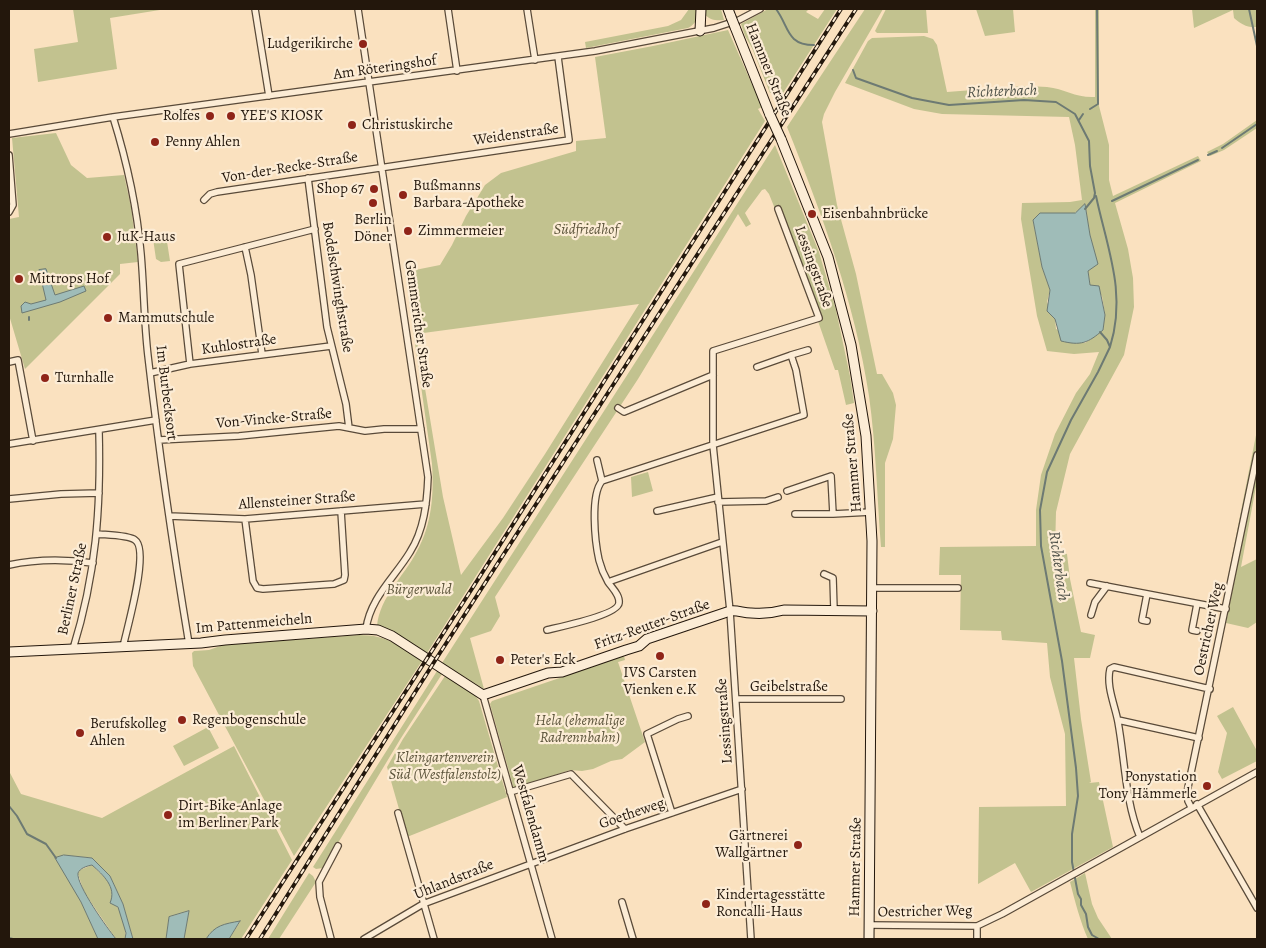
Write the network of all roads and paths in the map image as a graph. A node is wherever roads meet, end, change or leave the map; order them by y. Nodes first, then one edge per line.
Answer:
1 (255, 9) edge
2 (358, 9) edge
3 (448, 9) edge
4 (527, 9) edge
5 (701, 9) edge
6 (760, 9) edge
7 (729, 13) edge
8 (700, 31) junction
9 (558, 56) junction
10 (535, 60) junction
11 (458, 71) junction
12 (369, 82) junction
13 (269, 96) junction
14 (114, 117) junction
15 (9, 134) edge
16 (9, 155) edge
17 (382, 166) junction
18 (308, 178) junction
19 (204, 200) dead end
20 (778, 209) dead end
21 (9, 212) edge
22 (315, 229) junction
23 (245, 246) junction
24 (331, 346) junction
25 (808, 350) dead end
26 (262, 354) junction
27 (791, 355) junction
28 (9, 362) edge
29 (190, 364) junction
30 (757, 366) dead end
31 (150, 373) junction
32 (713, 375) junction
33 (618, 408) dead end
34 (156, 420) junction
35 (349, 428) junction
36 (422, 429) junction
37 (98, 431) junction
38 (159, 440) junction
39 (33, 441) junction
40 (9, 444) edge
41 (714, 445) junction
42 (1257, 455) edge
43 (597, 460) dead end
44 (602, 481) junction
45 (787, 491) dead end
46 (99, 493) junction
47 (778, 497) dead end
48 (9, 499) edge
49 (718, 499) junction
50 (426, 504) junction
51 (341, 511) junction
52 (657, 511) dead end
53 (871, 512) junction
54 (795, 514) dead end
55 (834, 514) junction
56 (169, 516) junction
57 (245, 519) junction
58 (97, 534) junction
59 (722, 542) junction
60 (93, 563) junction
61 (9, 564) edge
62 (824, 574) dead end
63 (608, 582) junction
64 (1090, 583) dead end
65 (1107, 586) junction
66 (872, 588) junction
67 (958, 588) dead end
68 (1146, 594) junction
69 (1197, 604) junction
70 (1226, 609) junction
71 (834, 610) junction
72 (730, 611) junction
73 (872, 611) junction
74 (1091, 615) dead end
75 (1142, 620) dead end
76 (366, 628) junction
77 (547, 630) dead end
78 (1192, 630) dead end
79 (189, 644) junction
80 (123, 646) junction
81 (73, 649) junction
82 (9, 652) edge
83 (1210, 689) junction
84 (483, 696) junction
85 (736, 699) junction
86 (841, 699) dead end
87 (688, 716) dead end
88 (1118, 720) junction
89 (1199, 738) junction
90 (1257, 772) edge
91 (742, 789) junction
92 (510, 792) junction
93 (1194, 806) junction
94 (672, 813) junction
95 (398, 814) dead end
96 (624, 829) junction
97 (1140, 837) junction
98 (338, 846) dead end
99 (530, 863) junction
100 (622, 902) dead end
101 (423, 904) junction
102 (1256, 904) edge
103 (869, 925) junction
104 (977, 926) junction
105 (331, 939) edge
106 (364, 939) edge
107 (434, 939) edge
108 (552, 939) edge
109 (634, 939) edge
110 (751, 939) edge
111 (869, 939) edge
112 (977, 939) edge

1 - 13 street
2 - 12 street, Gemmericher Straße
3 - 11 street
4 - 10 street
5 - 8 main road
6 - 8 street, Am Röteringshof
7 - 53 main road, Hammer Straße, bridge
8 - 9 street, Am Röteringshof
9 - 10 street, Am Röteringshof
9 - 17 street, Weidenstraße
10 - 11 street, Am Röteringshof
11 - 12 street, Am Röteringshof
12 - 13 street, Am Röteringshof
12 - 17 street, Gemmericher Straße
13 - 14 street, Am Röteringshof
14 - 15 street, Am Röteringshof
14 - 31 street, Im Burbecksort
16 - 21 street
17 - 18 street, Von-der-Recke-Straße
17 - 36 street, Gemmericher Straße
18 - 19 street, Von-der-Recke-Straße
18 - 22 street, Bodelschwinghstraße
20 - 32 street, Lessingstraße
22 - 23 street
22 - 24 street, Bodelschwinghstraße
23 - 26 street
23 - 29 street
24 - 26 street, Kuhlostraße
24 - 35 street, Bodelschwinghstraße
25 - 27 street
26 - 29 street, Kuhlostraße
27 - 30 street
27 - 41 street
28 - 39 street
29 - 31 street, Kuhlostraße
31 - 34 street, Im Burbecksort
32 - 33 street
32 - 41 street, Lessingstraße
34 - 37 street
34 - 38 street, Im Burbecksort
35 - 36 street, Von-Vincke-Straße
35 - 38 street, Von-Vincke-Straße
36 - 50 street, Gemmericher Straße
37 - 39 street
37 - 46 street, Berliner Straße
38 - 56 street, Im Burbecksort
39 - 40 street
41 - 44 street
41 - 49 street, Lessingstraße
42 - 70 street, Oestricher Weg
43 - 44 street
44 - 63 street
45 - 55 street
46 - 48 street
46 - 58 street, Berliner Straße
47 - 49 street
49 - 52 street
49 - 59 street, Lessingstraße
50 - 51 street, Allensteiner Straße
50 - 76 street, Gemmericher Straße
51 - 57 street, Allensteiner Straße
51 - 57 street
53 - 55 street
53 - 66 main road, Hammer Straße
54 - 55 street
56 - 57 street, Allensteiner Straße
56 - 79 street, Im Burbecksort
58 - 60 street, Berliner Straße
58 - 80 street, Berliner Straße
59 - 63 street
59 - 72 street, Lessingstraße
60 - 61 street
60 - 81 street, Berliner Straße
62 - 71 street
63 - 77 street
64 - 65 street
65 - 68 street
65 - 74 street
66 - 67 street
66 - 73 main road, Hammer Straße
68 - 69 street
68 - 75 street
69 - 70 street
69 - 78 street
70 - 83 street, Oestricher Weg
71 - 72 main road, Fritz-Reuter-Straße
71 - 73 main road, Fritz-Reuter-Straße
72 - 84 main road, Fritz-Reuter-Straße
72 - 85 street, Lessingstraße
73 - 103 main road, Hammer Straße
76 - 79 main road, Im Pattenmeicheln
76 - 84 main road, Im Pattenmeicheln
79 - 80 main road, Im Pattenmeicheln
80 - 81 main road, Im Pattenmeicheln
81 - 82 main road, Im Pattenmeicheln
83 - 88 street
83 - 89 street, Oestricher Weg
84 - 92 street, Westfalendamm
85 - 86 street, Geibelstraße
85 - 91 street, Lessingstraße
87 - 94 street
88 - 89 street
88 - 97 street
89 - 93 street, Oestricher Weg
90 - 93 street
91 - 94 street, Goetheweg
91 - 110 street, Lessingstraße
92 - 96 street
92 - 99 street, Westfalendamm
93 - 97 street, Oestricher Weg
93 - 102 street
94 - 96 street, Goetheweg
95 - 101 street
96 - 99 street, Goetheweg
97 - 104 street, Oestricher Weg
98 - 105 street
99 - 101 street, Uhlandstraße
99 - 108 street, Westfalendamm
100 - 109 street
101 - 106 street, Uhlandstraße
101 - 107 street
103 - 104 street, Oestricher Weg
103 - 111 main road, Hammer Straße
104 - 112 street

